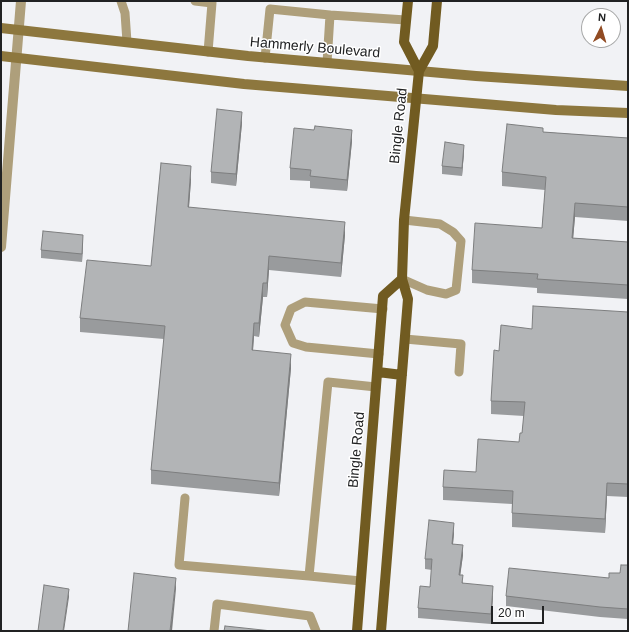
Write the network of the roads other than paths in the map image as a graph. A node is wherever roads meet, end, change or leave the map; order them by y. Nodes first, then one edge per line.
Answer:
1 (21, 1) edge
2 (121, 1) edge
3 (195, 1) edge
4 (408, 1) edge
5 (437, 1) edge
6 (330, 14) junction
7 (406, 20) junction
8 (1, 28) edge
9 (19, 30) junction
10 (127, 42) junction
11 (208, 52) junction
12 (1, 56) edge
13 (17, 58) junction
14 (265, 58) junction
15 (327, 63) junction
16 (419, 71) junction
17 (628, 86) edge
18 (415, 98) junction
19 (628, 113) edge
20 (404, 220) junction
21 (1, 247) edge
22 (402, 279) junction
23 (382, 309) junction
24 (405, 339) junction
25 (379, 354) junction
26 (378, 372) junction
27 (459, 372) dead end
28 (402, 375) junction
29 (376, 387) junction
30 (185, 498) dead end
31 (309, 576) junction
32 (361, 580) junction
33 (214, 631) edge
34 (316, 631) edge
35 (357, 631) edge
36 (381, 631) edge

1 - 9 street
2 - 10 lane
3 - 11 lane
4 - 7 main road, Bingle Road
5 - 16 main road, Bingle Road
6 - 7 lane
6 - 14 lane
6 - 15 lane
7 - 16 main road, Bingle Road
8 - 9 main road, Hammerly Boulevard
9 - 10 main road, Hammerly Boulevard
9 - 13 street
10 - 11 main road, Hammerly Boulevard
11 - 14 main road, Hammerly Boulevard
12 - 13 main road
13 - 18 main road
13 - 21 street
14 - 15 main road, Hammerly Boulevard
15 - 16 main road, Hammerly Boulevard
16 - 17 main road, Hammerly Boulevard
16 - 18 main road, Bingle Road
18 - 19 main road
18 - 20 main road, Bingle Road
20 - 22 main road, Bingle Road
20 - 22 lane
22 - 23 main road, Bingle Road
22 - 24 main road, Bingle Road
23 - 25 main road, Bingle Road
23 - 25 lane
24 - 27 lane
24 - 28 main road, Bingle Road
25 - 26 main road, Bingle Road
26 - 28 main road
26 - 29 main road, Bingle Road
28 - 36 main road, Bingle Road
29 - 31 lane
29 - 32 main road, Bingle Road
30 - 31 lane
31 - 32 lane
32 - 35 main road, Bingle Road
33 - 34 lane

